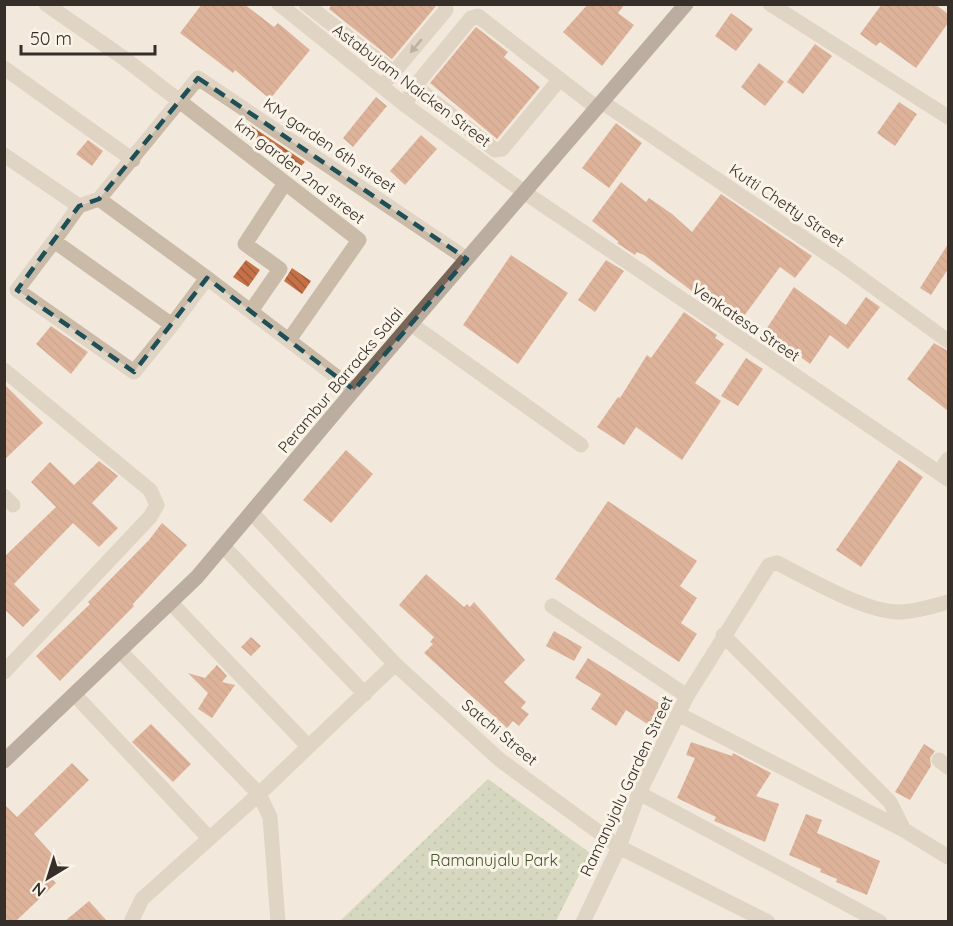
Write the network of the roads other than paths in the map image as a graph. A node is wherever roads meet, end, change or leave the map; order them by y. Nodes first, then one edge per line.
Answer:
1 (45, 4) edge
2 (279, 4) edge
3 (306, 4) edge
4 (445, 4) edge
5 (686, 4) edge
6 (770, 4) edge
7 (4, 68) edge
8 (393, 72) junction
9 (560, 79) junction
10 (382, 86) junction
11 (415, 86) junction
12 (178, 101) junction
13 (405, 105) junction
14 (600, 105) junction
15 (948, 117) edge
16 (4, 154) edge
17 (133, 160) junction
18 (285, 183) junction
19 (524, 192) junction
20 (99, 199) junction
21 (79, 206) junction
22 (54, 241) junction
23 (467, 259) junction
24 (207, 278) junction
25 (251, 311) junction
26 (411, 324) junction
27 (172, 325) junction
28 (290, 340) junction
29 (948, 341) edge
30 (4, 370) edge
31 (354, 390) junction
32 (581, 445) dead end
33 (948, 459) edge
34 (944, 476) edge
35 (252, 513) junction
36 (224, 548) junction
37 (948, 602) edge
38 (172, 604) junction
39 (552, 606) dead end
40 (723, 635) junction
41 (121, 652) junction
42 (395, 664) junction
43 (4, 672) edge
44 (365, 694) junction
45 (75, 695) junction
46 (687, 696) junction
47 (680, 715) junction
48 (308, 746) junction
49 (4, 761) edge
50 (639, 793) junction
51 (259, 794) junction
52 (904, 830) junction
53 (209, 838) junction
54 (619, 847) junction
55 (948, 857) edge
56 (131, 921) edge
57 (278, 921) edge
58 (583, 921) edge
59 (768, 921) edge
60 (880, 921) edge

1 - 12 street, km garden 2nd street
2 - 10 street, Astabujam Naicken Street
3 - 8 street
4 -> 8 street
5 - 14 main road, Perambur Barracks Salai
6 - 15 street
7 - 17 street
8 - 10 street
9 - 11 street, Kutti Chetty Street
9 - 11 street
9 - 14 street, Kutti Chetty Street
10 - 13 street, Astabujam Naicken Street
11 - 13 street
12 - 17 street
12 - 18 street, km garden 2nd street
12 - 23 street, KM garden 6th street
13 - 19 street, Astabujam Naicken Street
14 - 19 main road, Perambur Barracks Salai
14 - 29 street, Kutti Chetty Street
16 - 21 street
17 - 20 street
18 - 25 street
18 - 28 street, km garden 2nd street
19 - 23 main road, Perambur Barracks Salai
19 - 34 street, Venkatesa Street
20 - 21 street
20 - 24 street
21 - 22 street
22 - 27 street
22 - 27 street
23 - 26 main road, Perambur Barracks Salai
24 - 25 street
24 - 27 street
25 - 28 street
26 - 31 main road, Perambur Barracks Salai
26 - 32 street
28 - 31 street
30 - 43 street
31 - 35 main road, Perambur Barracks Salai
33 - 34 street
35 - 36 main road, Perambur Barracks Salai
35 - 42 street, Satchi Street
36 - 38 main road, Perambur Barracks Salai
36 - 44 street
37 - 40 street, Ramanujalu Garden Street
38 - 41 main road, Perambur Barracks Salai
38 - 48 street
39 - 46 street
40 - 46 street, Ramanujalu Garden Street
40 - 52 street
41 - 45 main road, Perambur Barracks Salai
41 - 51 street
42 - 44 street
42 - 54 street, Satchi Street
44 - 48 street
45 - 49 main road, Perambur Barracks Salai
45 - 53 street
46 - 47 street, Ramanujalu Garden Street
47 - 50 street, Ramanujalu Garden Street
47 - 52 street
48 - 51 street
50 - 54 street, Ramanujalu Garden Street
50 - 60 street
51 - 53 street
51 - 57 street
52 - 55 street
53 - 56 street
54 - 58 street, Ramanujalu Garden Street
54 - 59 street, Satchi Street

